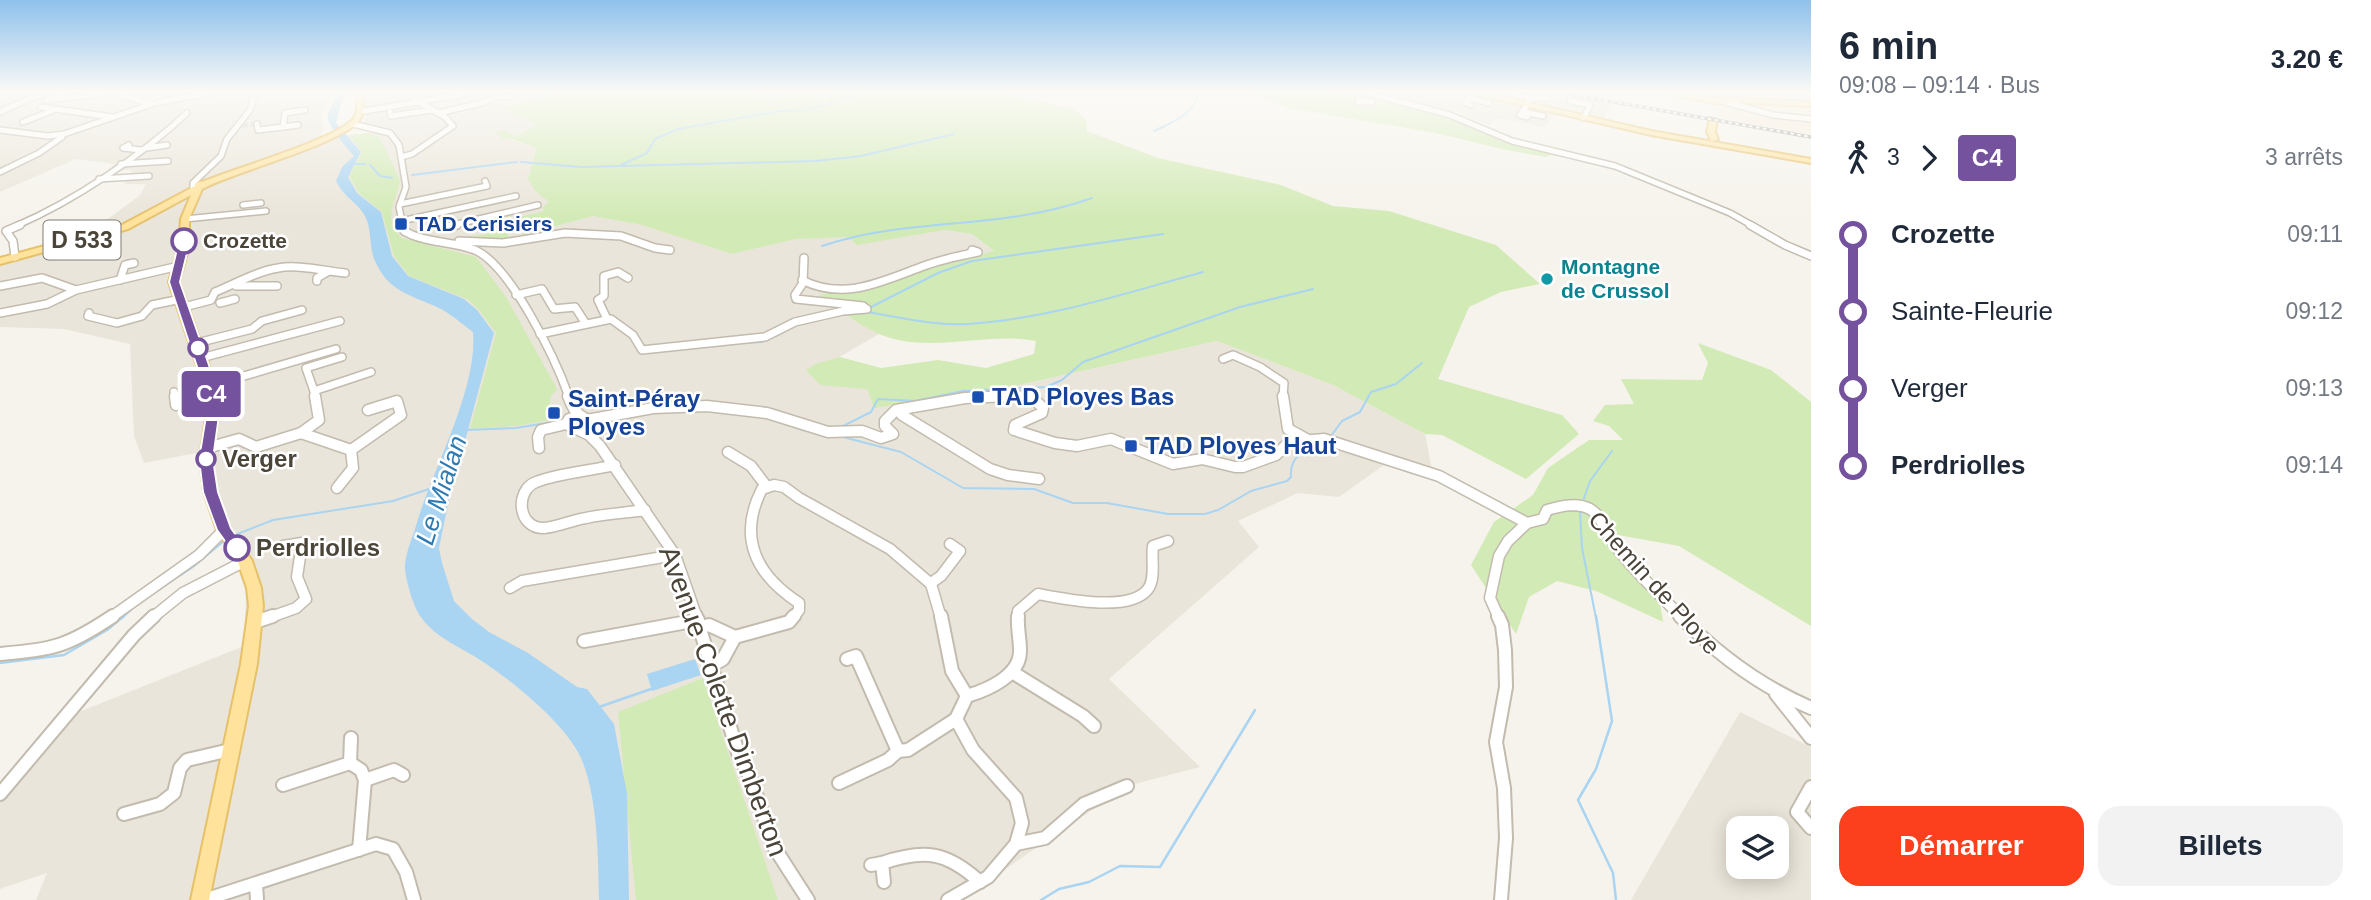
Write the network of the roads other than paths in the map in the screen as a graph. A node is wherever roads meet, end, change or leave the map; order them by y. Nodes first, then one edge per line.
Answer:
1 (63, 135) edge
2 (163, 135) edge
3 (231, 135) edge
4 (334, 135) edge
5 (391, 135) edge
6 (439, 135) edge
7 (1498, 135) edge
8 (1665, 135) edge
9 (1710, 135) edge
10 (1709, 139) junction
11 (167, 145) dead end
12 (141, 149) junction
13 (1753, 150) joint
14 (113, 154) dead end
15 (401, 157) junction
16 (168, 161) dead end
17 (1811, 161) edge
18 (119, 164) junction
19 (0, 172) edge
20 (149, 176) dead end
21 (97, 179) junction
22 (485, 181) dead end
23 (198, 186) junction
24 (514, 198) dead end
25 (400, 204) junction
26 (243, 205) dead end
27 (538, 205) dead end
28 (161, 208) joint
29 (266, 211) dead end
30 (247, 213) junction
31 (433, 214) junction
32 (185, 219) junction
33 (401, 221) junction
34 (461, 224) junction
35 (443, 228) dead end
36 (447, 243) junction
37 (670, 250) dead end
38 (972, 250) dead end
39 (1811, 256) edge
40 (15, 257) junction
41 (804, 258) dead end
42 (0, 261) edge
43 (134, 263) dead end
44 (178, 266) junction
45 (329, 271) junction
46 (345, 273) dead end
47 (628, 278) dead end
48 (120, 280) junction
49 (802, 280) junction
50 (317, 281) dead end
51 (0, 286) edge
52 (234, 286) junction
53 (277, 286) dead end
54 (76, 290) junction
55 (516, 295) junction
56 (235, 299) dead end
57 (211, 300) junction
58 (183, 303) junction
59 (220, 305) joint
60 (302, 310) dead end
61 (0, 313) edge
62 (89, 313) dead end
63 (607, 319) junction
64 (341, 321) dead end
65 (586, 324) junction
66 (540, 334) junction
67 (197, 343) junction
68 (201, 358) junction
69 (1223, 359) dead end
70 (370, 372) dead end
71 (211, 391) junction
72 (314, 391) junction
73 (174, 392) dead end
74 (572, 407) junction
75 (368, 410) dead end
76 (899, 410) junction
77 (583, 420) junction
78 (570, 424) junction
79 (301, 433) junction
80 (589, 435) junction
81 (1308, 440) junction
82 (207, 448) junction
83 (539, 448) dead end
84 (351, 450) junction
85 (728, 452) dead end
86 (615, 465) junction
87 (1039, 480) dead end
88 (766, 487) junction
89 (337, 488) dead end
90 (645, 510) junction
91 (1527, 523) junction
92 (228, 535) junction
93 (1168, 541) dead end
94 (950, 544) dead end
95 (283, 546) dead end
96 (675, 555) junction
97 (245, 561) junction
98 (931, 583) junction
99 (510, 588) dead end
100 (255, 622) junction
101 (700, 624) junction
102 (735, 636) junction
103 (584, 641) dead end
104 (0, 654) edge
105 (848, 659) dead end
106 (713, 665) junction
107 (1012, 672) junction
108 (1776, 694) junction
109 (967, 696) junction
110 (1811, 708) edge
111 (956, 719) junction
112 (1094, 726) dead end
113 (351, 738) dead end
114 (1811, 738) edge
115 (230, 750) junction
116 (898, 751) junction
117 (350, 763) junction
118 (403, 775) dead end
119 (365, 780) junction
120 (839, 783) dead end
121 (283, 785) dead end
122 (1127, 786) dead end
123 (1811, 787) edge
124 (0, 794) edge
125 (124, 814) dead end
126 (1811, 828) edge
127 (1016, 844) junction
128 (359, 850) junction
129 (884, 882) dead end
130 (980, 882) junction
131 (256, 884) junction
132 (202, 900) edge
133 (257, 900) edge
134 (414, 900) edge
135 (808, 900) edge
136 (948, 900) edge
137 (1501, 900) edge

1 - 19 street
2 - 12 street
3 - 23 street
4 - 23 main road, D 533
5 - 15 street
6 - 15 street
7 - 39 street
8 - 10 main road
9 - 10 main road
10 - 13 main road
11 - 12 street
12 - 14 street
12 - 18 street
13 - 17 main road
15 - 25 street
16 - 18 street
18 - 21 street
20 - 21 street
21 - 40 street
22 - 25 street
23 - 28 main road, D 533
23 - 32 main road
24 - 31 street
25 - 33 street
26 - 30 street
27 - 34 street
28 - 40 main road, D 533
29 - 30 street
30 - 32 street
31 - 33 street
31 - 34 street
32 - 44 main road
33 - 36 street, Avenue Colette Dimberton
34 - 35 street
36 - 37 street
36 - 55 street, Avenue Colette Dimberton
38 - 49 street
40 - 42 main road, D 533
41 - 49 street
43 - 48 street
44 - 48 street
44 - 58 main road
45 - 46 street
45 - 50 street
45 - 52 street
47 - 63 street
48 - 54 street
49 - 63 street
51 - 54 street
52 - 53 street
52 - 57 street
54 - 61 street
55 - 65 street
55 - 66 street, Avenue Colette Dimberton
56 - 59 street
57 - 58 street
57 - 59 street
58 - 62 street
58 - 67 main road
60 - 67 street
63 - 65 street
64 - 68 street
65 - 66 street
66 - 74 street, Avenue Colette Dimberton
67 - 68 main road
68 - 71 main road
69 - 81 street
70 - 72 street
71 - 72 street
71 - 73 street
71 - 82 main road
72 - 79 street
74 - 77 street, Avenue Colette Dimberton
74 - 78 street
75 - 84 street
76 - 77 street
76 - 81 street
76 - 87 street
77 - 78 street
77 - 80 street, Avenue Colette Dimberton
78 - 80 street, Avenue Colette Dimberton
78 - 83 street
79 - 82 street
79 - 84 street
80 - 86 street, Avenue Colette Dimberton
81 - 91 street
82 - 92 main road
84 - 89 street
85 - 88 street
86 - 90 street, Avenue Colette Dimberton
86 - 90 street
88 - 98 street
88 - 102 street
90 - 96 street, Avenue Colette Dimberton
91 - 108 street, Chemin de Ploye
91 - 137 street, Chemin de Ploye
92 - 97 main road
92 - 104 street
93 - 107 street
94 - 98 street
95 - 100 street
96 - 99 street
96 - 101 street, Avenue Colette Dimberton
97 - 100 main road
97 - 124 street
98 - 109 street
100 - 115 main road
101 - 102 street
101 - 103 street
101 - 106 street, Avenue Colette Dimberton
102 - 106 street
105 - 116 street
106 - 135 street, Avenue Colette Dimberton
107 - 109 street
107 - 112 street
108 - 110 street, Chemin de Ploye
108 - 114 street
109 - 111 street
111 - 116 street
111 - 127 street
113 - 117 street
115 - 125 street
115 - 132 main road
116 - 120 street
117 - 119 street
117 - 121 street
118 - 119 street
119 - 128 street
122 - 127 street
123 - 126 street
127 - 130 street
128 - 131 street
128 - 134 street
129 - 130 street
130 - 136 street
131 - 132 street
131 - 133 street

